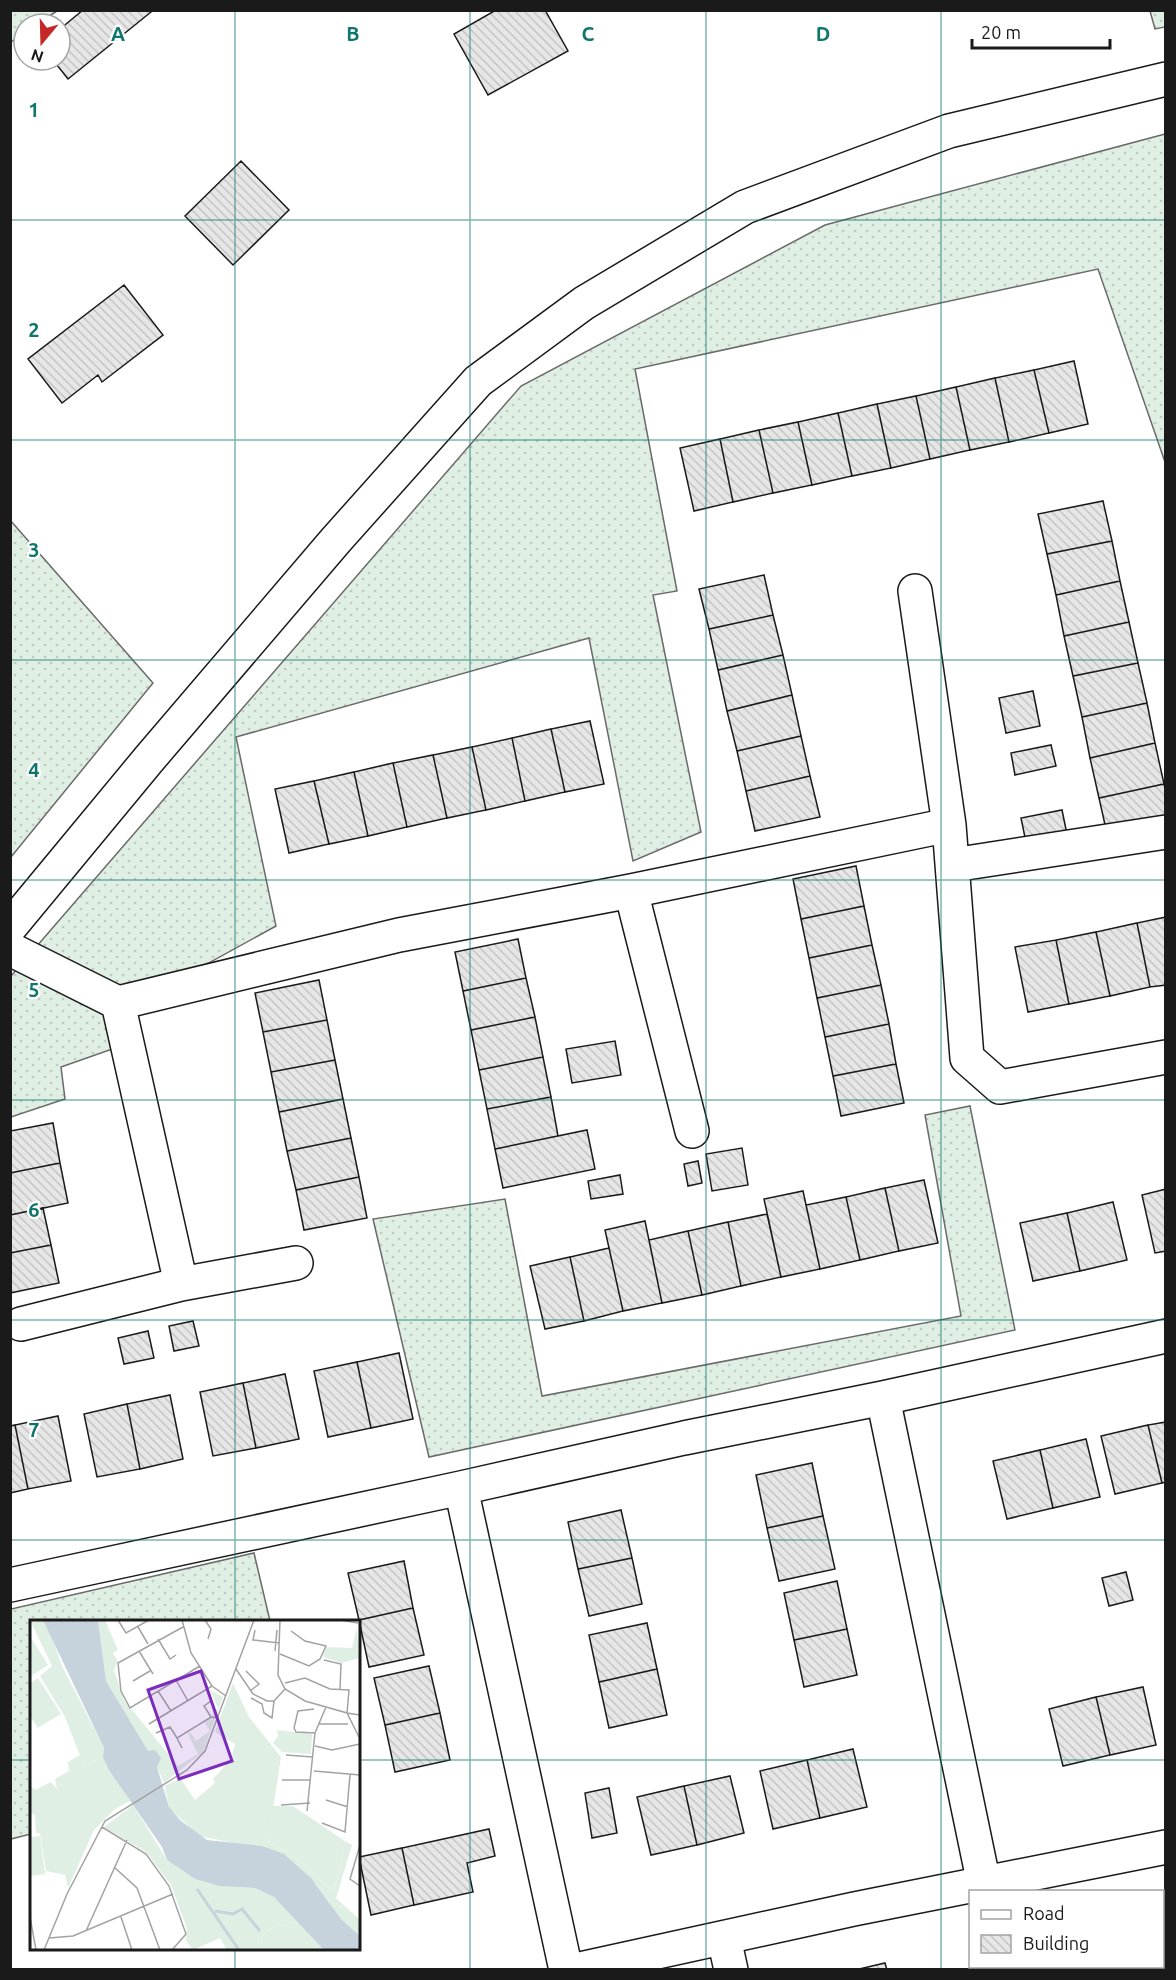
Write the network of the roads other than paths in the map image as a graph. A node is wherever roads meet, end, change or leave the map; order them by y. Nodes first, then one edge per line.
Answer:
1 (1166, 80) edge
2 (915, 591) dead end
3 (949, 825) junction
4 (1166, 832) edge
5 (953, 865) junction
6 (631, 891) junction
7 (10, 927) edge
8 (10, 949) edge
9 (118, 1003) junction
10 (1166, 1057) edge
11 (692, 1131) dead end
12 (296, 1263) dead end
13 (181, 1284) junction
14 (21, 1324) dead end
15 (1166, 1336) edge
16 (883, 1398) junction
17 (461, 1488) junction
18 (10, 1585) edge
19 (1166, 1847) edge
20 (984, 1884) junction
21 (727, 1954) edge
22 (566, 1970) edge
23 (575, 1970) edge

1 - 7 street
2 - 3 street
3 - 5 street
3 - 6 street
4 - 5 street
5 - 10 street
6 - 9 street
6 - 11 street
8 - 9 street
9 - 13 street
12 - 13 street
13 - 14 street
15 - 16 street
16 - 17 street
16 - 20 street
17 - 18 street
17 - 22 street
19 - 20 street
20 - 21 street
21 - 23 street

